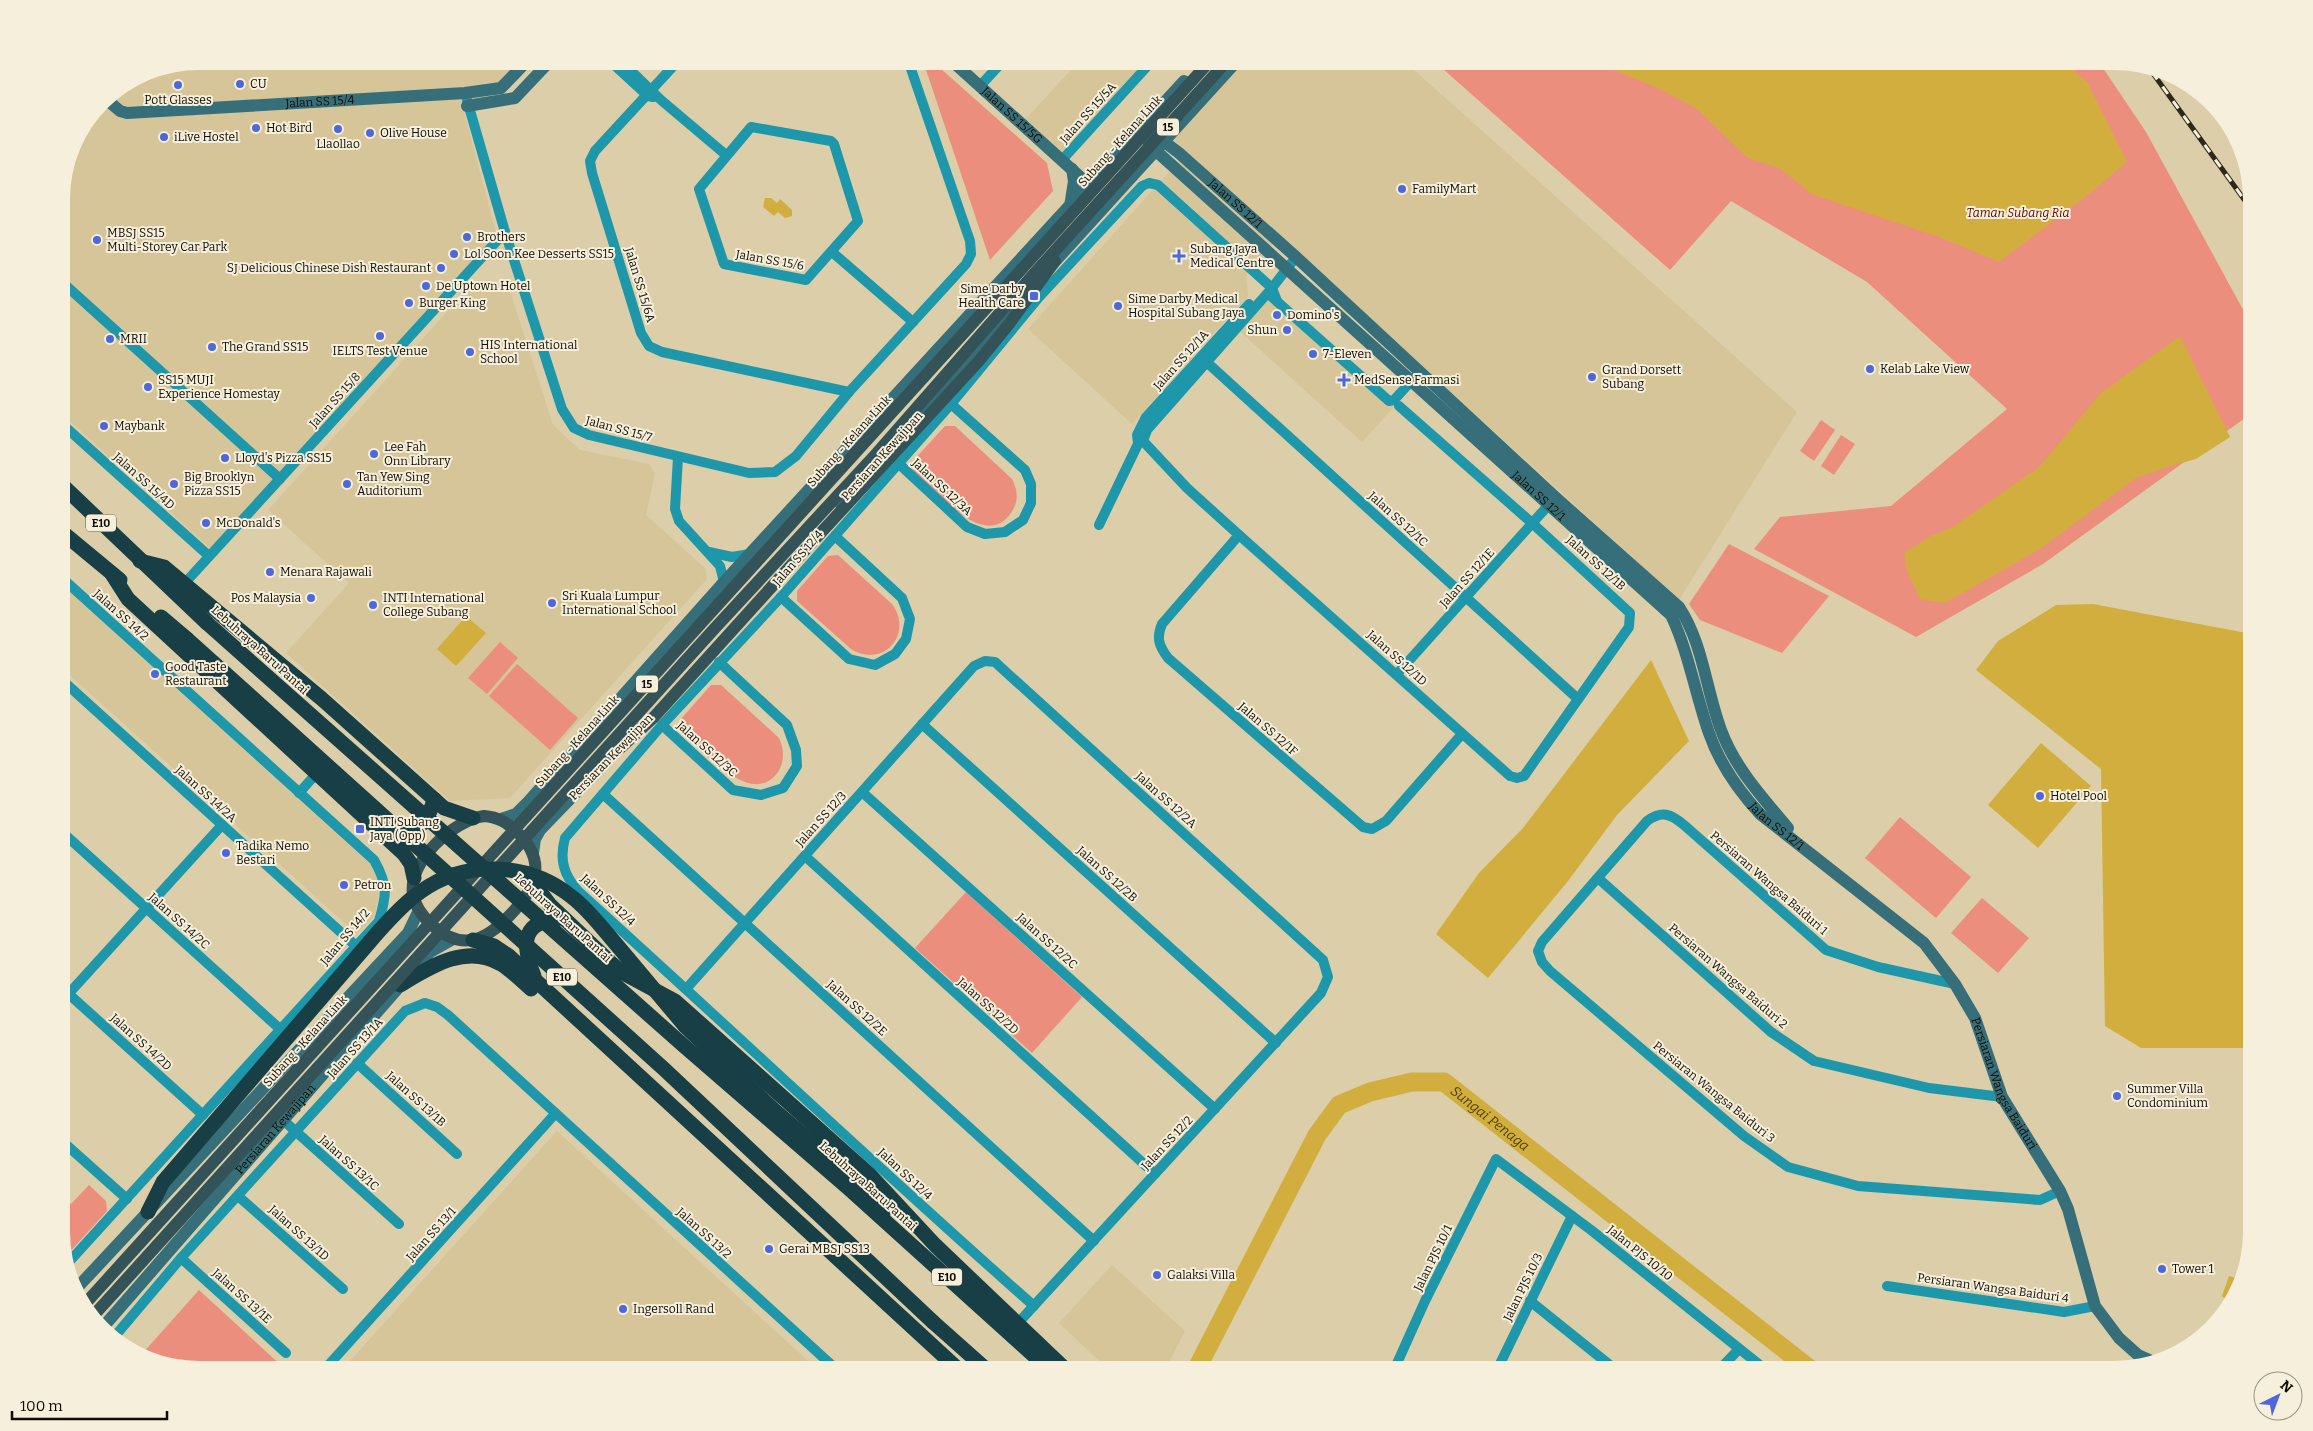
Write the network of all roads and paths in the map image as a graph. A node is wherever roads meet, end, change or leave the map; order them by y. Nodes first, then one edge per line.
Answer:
1 (518, 70) edge
2 (541, 70) edge
3 (621, 70) edge
4 (629, 70) edge
5 (670, 70) edge
6 (910, 70) edge
7 (962, 70) edge
8 (995, 70) edge
9 (1145, 70) edge
10 (1194, 70) edge
11 (1202, 70) edge
12 (1219, 70) edge
13 (1229, 70) edge
14 (980, 86) junction
15 (650, 93) junction
16 (466, 100) junction
17 (112, 104) edge
18 (1144, 127) junction
19 (1164, 140) junction
20 (1155, 150) junction
21 (726, 156) junction
22 (1067, 164) junction
23 (1139, 168) junction
24 (1177, 170) junction
25 (1089, 185) junction
26 (1108, 192) junction
27 (1070, 207) junction
28 (1050, 228) junction
29 (505, 232) junction
30 (832, 252) junction
31 (1296, 257) junction
32 (1287, 268) junction
33 (1269, 287) junction
34 (70, 289) edge
35 (913, 322) junction
36 (1204, 359) junction
37 (1415, 376) junction
38 (849, 392) junction
39 (951, 404) junction
40 (1398, 406) dead end
41 (924, 409) junction
42 (937, 420) junction
43 (70, 431) edge
44 (1140, 443) junction
45 (678, 457) junction
46 (898, 462) junction
47 (280, 479) junction
48 (70, 493) edge
49 (1552, 501) junction
50 (1532, 523) junction
51 (1099, 525) dead end
52 (835, 536) junction
53 (1239, 536) junction
54 (70, 539) edge
55 (709, 552) junction
56 (750, 554) junction
57 (209, 556) junction
58 (140, 562) junction
59 (112, 574) junction
60 (724, 582) junction
61 (184, 584) junction
62 (70, 585) edge
63 (781, 597) junction
64 (1466, 598) junction
65 (719, 662) junction
66 (974, 666) joint
67 (1397, 674) junction
68 (70, 687) edge
69 (1578, 699) junction
70 (922, 724) junction
71 (662, 725) junction
72 (1462, 734) junction
73 (619, 749) junction
74 (316, 774) junction
75 (862, 792) junction
76 (299, 793) junction
77 (603, 794) junction
78 (434, 799) junction
79 (474, 818) junction
80 (501, 819) junction
81 (222, 825) junction
82 (70, 839) edge
83 (1801, 844) joint
84 (395, 846) junction
85 (533, 853) junction
86 (805, 856) junction
87 (414, 878) junction
88 (535, 879) junction
89 (1599, 879) junction
90 (146, 908) junction
91 (419, 910) junction
92 (566, 921) junction
93 (745, 923) junction
94 (453, 939) junction
95 (474, 940) junction
96 (356, 946) junction
97 (1328, 977) joint
98 (535, 980) junction
99 (1955, 984) junction
100 (400, 986) junction
101 (70, 988) edge
102 (686, 989) junction
103 (70, 999) edge
104 (558, 1001) junction
105 (280, 1030) junction
106 (1276, 1043) junction
107 (357, 1063) junction
108 (2002, 1097) junction
109 (1215, 1109) junction
110 (555, 1114) junction
111 (203, 1115) junction
112 (283, 1120) junction
113 (296, 1132) junction
114 (70, 1148) edge
115 (457, 1154) dead end
116 (1496, 1159) joint
117 (1155, 1174) junction
118 (2060, 1191) junction
119 (238, 1196) junction
120 (127, 1199) junction
121 (148, 1212) junction
122 (1572, 1216) junction
123 (398, 1224) dead end
124 (1094, 1240) junction
125 (935, 1245) junction
126 (72, 1258) edge
127 (181, 1258) junction
128 (81, 1283) edge
129 (1887, 1286) dead end
130 (343, 1289) dead end
131 (89, 1299) edge
132 (1530, 1301) junction
133 (1034, 1306) junction
134 (2095, 1306) junction
135 (98, 1311) edge
136 (107, 1322) edge
137 (1018, 1323) junction
138 (118, 1332) edge
139 (1739, 1349) junction
140 (286, 1352) dead end
141 (2144, 1358) edge
142 (332, 1361) edge
143 (827, 1361) edge
144 (948, 1361) edge
145 (976, 1361) edge
146 (1040, 1361) edge
147 (1057, 1361) edge
148 (1398, 1361) edge
149 (1501, 1361) edge
150 (1605, 1361) edge
151 (1728, 1361) edge
152 (1754, 1361) edge

1 - 16 main road, Jalan SS 15/4
2 - 16 main road, Jalan SS 15/4
3 - 15 street
4 - 15 street
5 - 15 street, Jalan SS 15/6A
6 - 35 street
7 - 14 main road, Jalan SS 15/5G
8 - 14 street
9 - 22 street, Jalan SS 15/5A
10 - 18 main road
11 - 131 main road, Subang - Kelana Link / 15, bridge
12 - 26 main road, 15, bridge
13 - 19 main road, Persiaran Kewajipan
14 - 22 main road, Jalan SS 15/5G
15 - 21 street
15 - 38 street, Jalan SS 15/6A
16 - 17 main road, Jalan SS 15/4
16 - 29 street, Jalan SS 15/7
18 - 19 main road
18 - 20 main road, Jalan SS 12/1
18 - 25 main road
18 - 28 main road
19 - 20 main road, Persiaran Kewajipan
19 - 31 main road, Jalan SS 12/1
20 - 23 main road, Persiaran Kewajipan
20 - 24 main road, Jalan SS 12/1
21 - 30 street, Jalan SS 15/6
21 - 30 street, Jalan SS 15/6
22 - 25 main road, Jalan SS 15/5G
22 - 27 main road
23 - 24 main road
23 - 41 main road, Persiaran Kewajipan
24 - 32 main road, Jalan SS 12/1
25 - 27 main road
26 - 73 main road, bridge
26 - 135 main road, Subang - Kelana Link / 15, bridge
27 - 28 main road
28 - 56 main road
29 - 45 street, Jalan SS 15/7
29 - 47 street, Jalan SS 15/8
30 - 35 street
31 - 32 street, Jalan SS 12/1A
31 - 37 main road, Jalan SS 12/1
32 - 33 street, Jalan SS 12/1A
32 - 37 main road, Jalan SS 12/1
33 - 36 street, Jalan SS 12/1A
33 - 37 street
33 - 39 street, Jalan SS 12/4
34 - 47 street
35 - 38 street, Jalan SS 15/7
36 - 44 street, Jalan SS 12/1A
36 - 64 street, Jalan SS 12/1C
37 - 49 main road, Jalan SS 12/1
38 - 45 street, Jalan SS 15/7
39 - 42 street, Jalan SS 12/4
39 - 46 street, Jalan SS 12/3A
40 - 50 street, Jalan SS 12/1B
41 - 42 street
41 - 73 main road, Persiaran Kewajipan
42 - 46 street, Jalan SS 12/4
43 - 57 street, Jalan SS 15/4D
44 - 51 street, Jalan SS 12/1A
44 - 53 street, Jalan SS 12/1D
45 - 55 street
46 - 52 street, Jalan SS 12/4
47 - 57 street, Jalan SS 15/8
48 - 58 highway, Lebuhraya Baru Pantai / E10
49 - 50 street, Jalan SS 12/1E
49 - 83 main road, Jalan SS 12/1
50 - 64 street, Jalan SS 12/1E
50 - 69 street, Jalan SS 12/1B
52 - 63 street, Jalan SS 12/4
52 - 63 street
53 - 67 street, Jalan SS 12/1D
53 - 72 street, Jalan SS 12/1F
54 - 59 highway, E10
55 - 56 street
55 - 60 street
56 - 60 main road
57 - 61 street, Jalan SS 15/8
58 - 61 highway
58 - 146 highway, Lebuhraya Baru Pantai / E10, bridge
59 - 74 highway
59 - 145 highway, E10, bridge
60 - 80 main road
61 - 78 highway
62 - 76 street, Jalan SS 14/2
63 - 65 street, Jalan SS 12/4
64 - 67 street, Jalan SS 12/1E
64 - 69 street, Jalan SS 12/1C
65 - 71 street, Jalan SS 12/4
65 - 71 street, Jalan SS 12/3C
66 - 70 street, Jalan SS 12/3
66 - 97 street, Jalan SS 12/2A
67 - 72 street, Jalan SS 12/1D
68 - 81 street, Jalan SS 14/2A
69 - 72 street, Jalan SS 12/1D
70 - 75 street, Jalan SS 12/3
70 - 106 street, Jalan SS 12/2B
71 - 77 street, Jalan SS 12/4
73 - 85 main road, Persiaran Kewajipan
74 - 76 street
74 - 84 highway
75 - 86 street, Jalan SS 12/3
75 - 109 street, Jalan SS 12/2C
76 - 96 street, Jalan SS 14/2
77 - 93 street, Jalan SS 12/2E
77 - 102 street, Jalan SS 12/4
78 - 79 highway
78 - 84 highway
79 - 80 main road
79 - 87 main road
80 - 85 main road
81 - 90 street
81 - 96 street, Jalan SS 14/2A
82 - 90 street, Jalan SS 14/2C
83 - 99 main road, Persiaran Wangsa Baiduri
84 - 87 highway
85 - 88 main road
86 - 93 street, Jalan SS 12/3
86 - 117 street, Jalan SS 12/2D
87 - 91 main road
88 - 92 highway
88 - 95 main road
89 - 99 street, Persiaran Wangsa Baiduri 1
89 - 108 street, Persiaran Wangsa Baiduri 2
89 - 118 street, Persiaran Wangsa Baiduri 3
90 - 101 street
90 - 105 street, Jalan SS 14/2C
91 - 94 main road
91 - 121 main road
92 - 98 highway
92 - 125 highway
93 - 102 street, Jalan SS 12/3
93 - 124 street, Jalan SS 12/2E
94 - 95 main road
94 - 100 main road, Persiaran Kewajipan
95 - 98 highway
96 - 105 street, Jalan SS 14/2
97 - 106 street, Jalan SS 12/2
98 - 104 highway
99 - 108 main road, Persiaran Wangsa Baiduri
100 - 104 highway
100 - 112 main road, Persiaran Kewajipan
102 - 133 street, Jalan SS 12/4
103 - 111 street, Jalan SS 14/2D
104 - 144 highway
105 - 111 street, Jalan SS 14/2
106 - 109 street, Jalan SS 12/2
107 - 110 street, Jalan SS 13/1A
107 - 113 street, Jalan SS 13/1A
107 - 115 street, Jalan SS 13/1B
108 - 118 main road, Persiaran Wangsa Baiduri
109 - 117 street, Jalan SS 12/2
110 - 142 street, Jalan SS 13/1
110 - 143 street, Jalan SS 13/2
111 - 120 street, Jalan SS 14/2
112 - 113 street, Jalan SS 13/1C
112 - 136 main road, Persiaran Kewajipan
113 - 119 street, Jalan SS 13/1A
113 - 123 street, Jalan SS 13/1C
114 - 120 street
116 - 122 street, Jalan PJS 10/10
116 - 148 street, Jalan PJS 10/1
117 - 124 street, Jalan SS 12/2
118 - 134 main road, Persiaran Wangsa Baiduri
119 - 127 street, Jalan SS 13/1A
119 - 130 street, Jalan SS 13/1D
120 - 126 street, Jalan SS 14/2
121 - 125 highway, bridge
121 - 128 main road
122 - 132 street, Jalan PJS 10/3
122 - 139 street, Jalan PJS 10/10
124 - 133 street, Jalan SS 12/2
125 - 137 highway
127 - 138 street, Jalan SS 13/1A
127 - 140 street, Jalan SS 13/1E
129 - 134 street, Persiaran Wangsa Baiduri 4
132 - 149 street, Jalan PJS 10/3
132 - 150 street
133 - 137 street, Jalan SS 12/2
134 - 141 main road, Persiaran Wangsa Baiduri
137 - 147 highway
139 - 151 street
139 - 152 street, Jalan PJS 10/10

